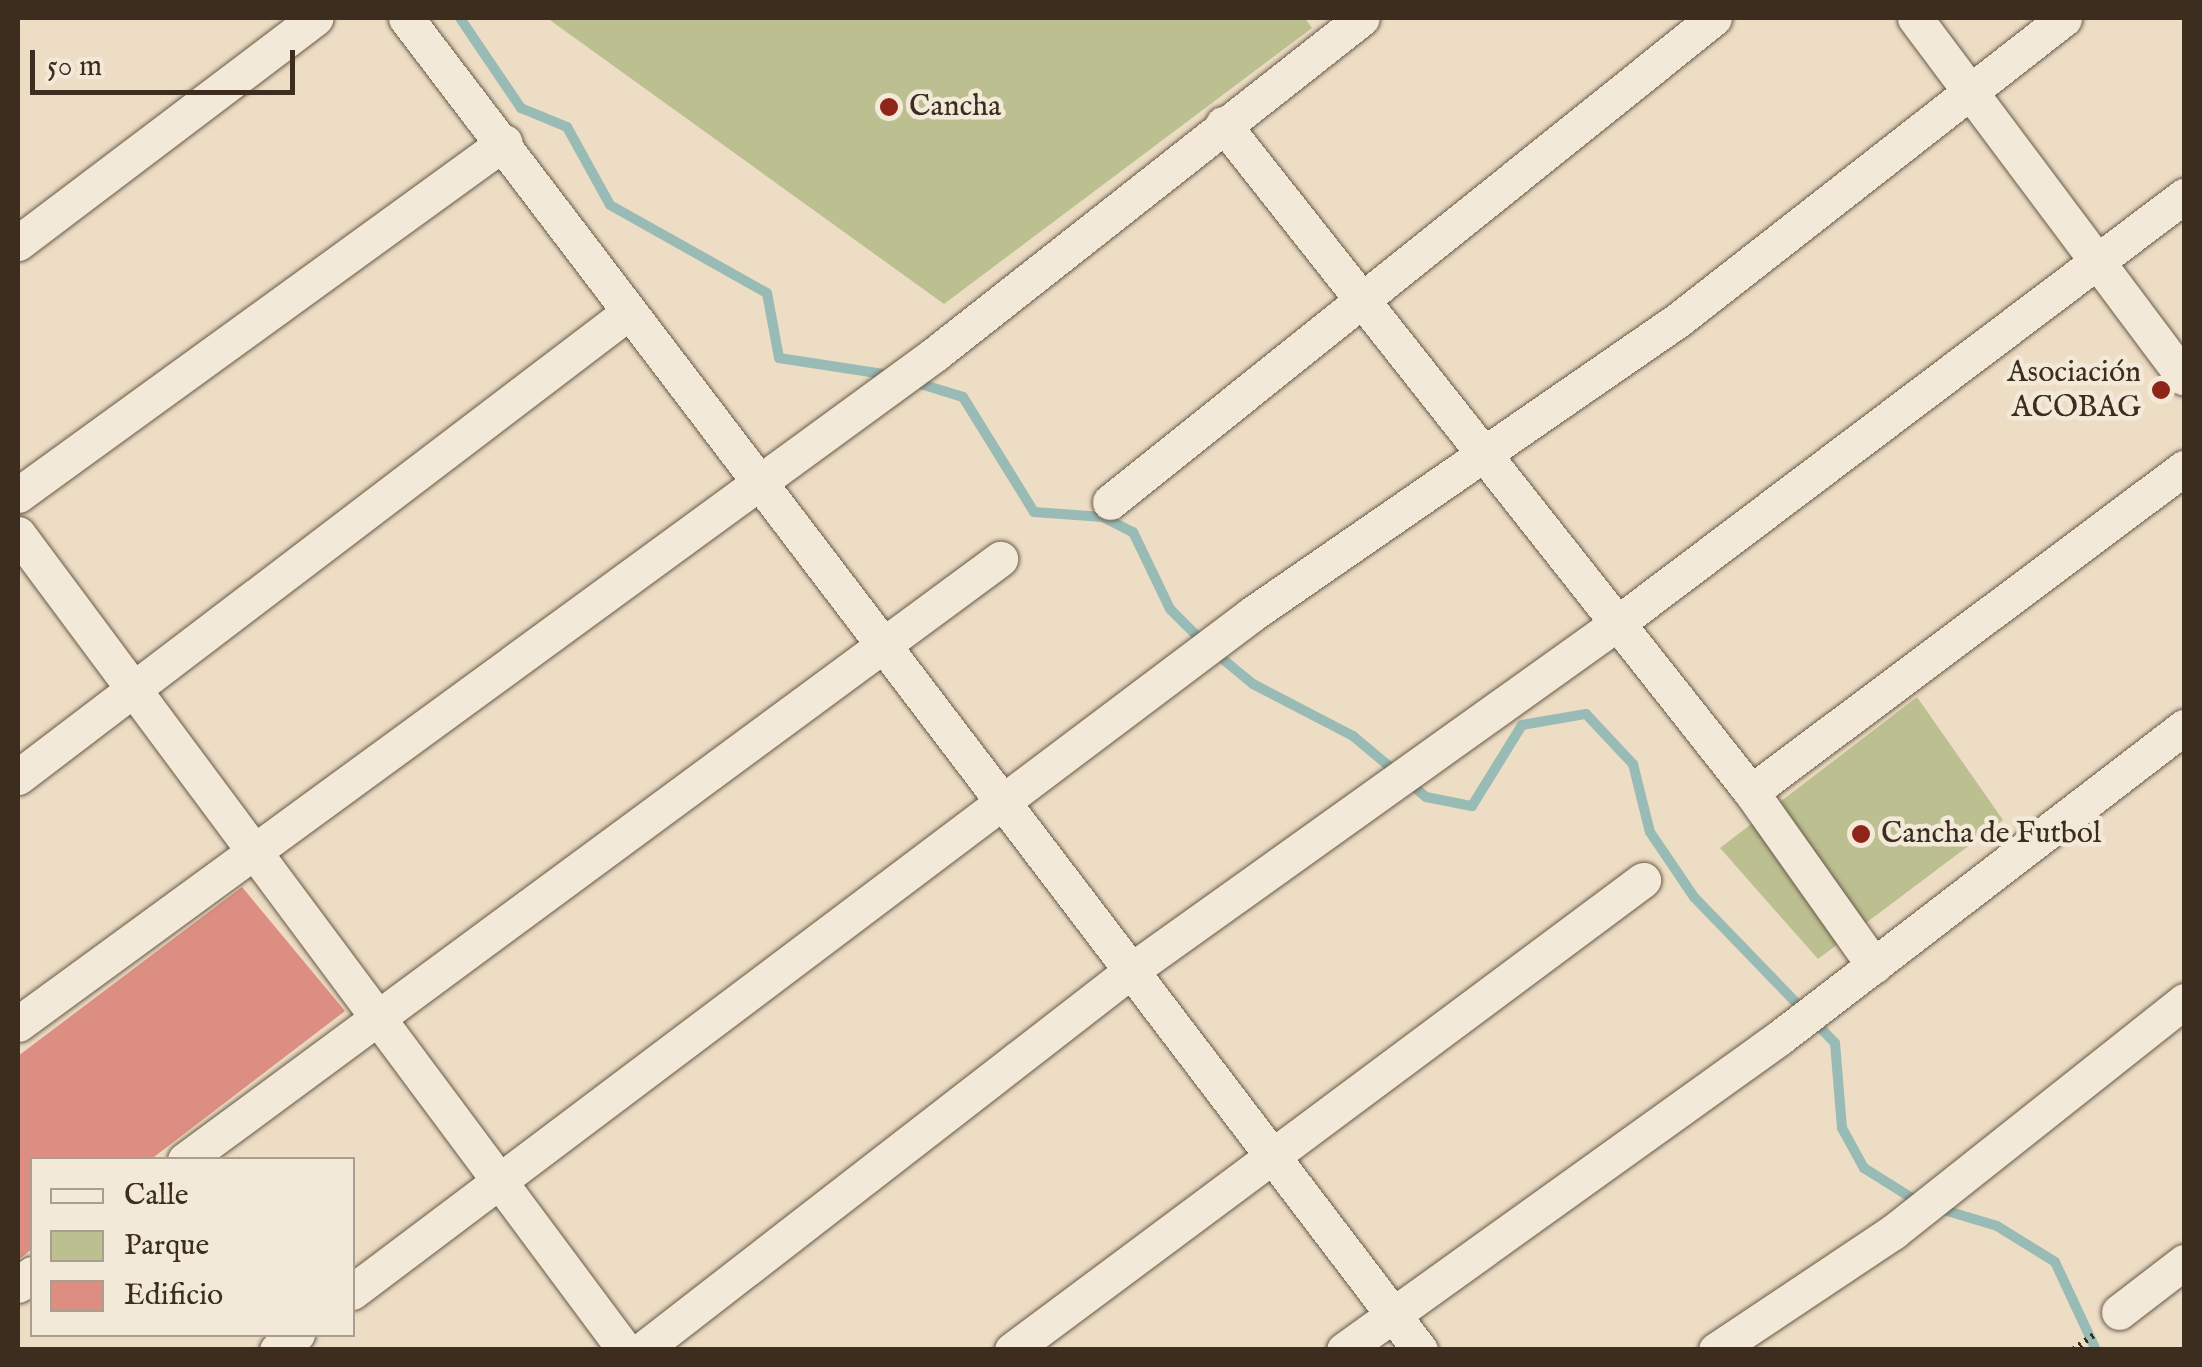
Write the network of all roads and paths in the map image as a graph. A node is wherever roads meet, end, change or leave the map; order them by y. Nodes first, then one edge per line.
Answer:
1 (316, 18) edge
2 (406, 18) edge
3 (1714, 18) edge
4 (1915, 18) edge
5 (2064, 18) edge
6 (1355, 20) edge
7 (1969, 89) junction
8 (1223, 124) junction
9 (505, 142) junction
10 (2184, 196) edge
11 (18, 243) edge
12 (2100, 257) junction
13 (1358, 301) junction
14 (629, 312) junction
15 (2184, 378) edge
16 (1478, 458) junction
17 (2184, 468) edge
18 (762, 480) junction
19 (18, 495) edge
20 (1110, 502) dead end
21 (18, 534) edge
22 (1000, 559) dead end
23 (1618, 622) junction
24 (890, 646) junction
25 (131, 690) junction
26 (2184, 728) edge
27 (18, 777) edge
28 (1750, 792) junction
29 (1005, 796) junction
30 (256, 844) junction
31 (1643, 880) dead end
32 (1874, 966) junction
33 (1136, 967) junction
34 (2184, 1001) edge
35 (379, 1014) junction
36 (18, 1024) edge
37 (1267, 1156) junction
38 (189, 1157) edge
39 (500, 1178) junction
40 (2184, 1262) edge
41 (355, 1290) edge
42 (1392, 1312) junction
43 (2110, 1321) joint
44 (625, 1350) edge
45 (642, 1350) edge
46 (1012, 1350) edge
47 (1344, 1350) edge
48 (1420, 1350) edge
49 (1716, 1350) edge
50 (2073, 1350) edge

1 - 11 street
2 - 9 street
3 - 13 street
4 - 7 street
5 - 7 street
6 - 8 street
7 - 12 street
7 - 16 street
8 - 13 street
8 - 18 street
9 - 14 street
9 - 19 street
10 - 12 street
12 - 15 street
12 - 23 street
13 - 16 street
13 - 20 street
14 - 18 street
14 - 25 street
16 - 23 street
16 - 29 street
17 - 28 street
18 - 24 street
18 - 30 street
21 - 25 street
22 - 24 street
23 - 28 street
23 - 33 street
24 - 29 street
24 - 35 street
25 - 27 street
25 - 30 street
26 - 32 street
28 - 32 street
29 - 33 street
29 - 39 street
30 - 35 street
30 - 36 street
31 - 37 street
32 - 42 street
33 - 37 street
33 - 45 street
34 - 49 street
35 - 38 street
35 - 39 street
37 - 42 street
37 - 46 street
39 - 41 street
39 - 44 street
40 - 43 street
42 - 47 street
42 - 48 street
43 - 50 path

